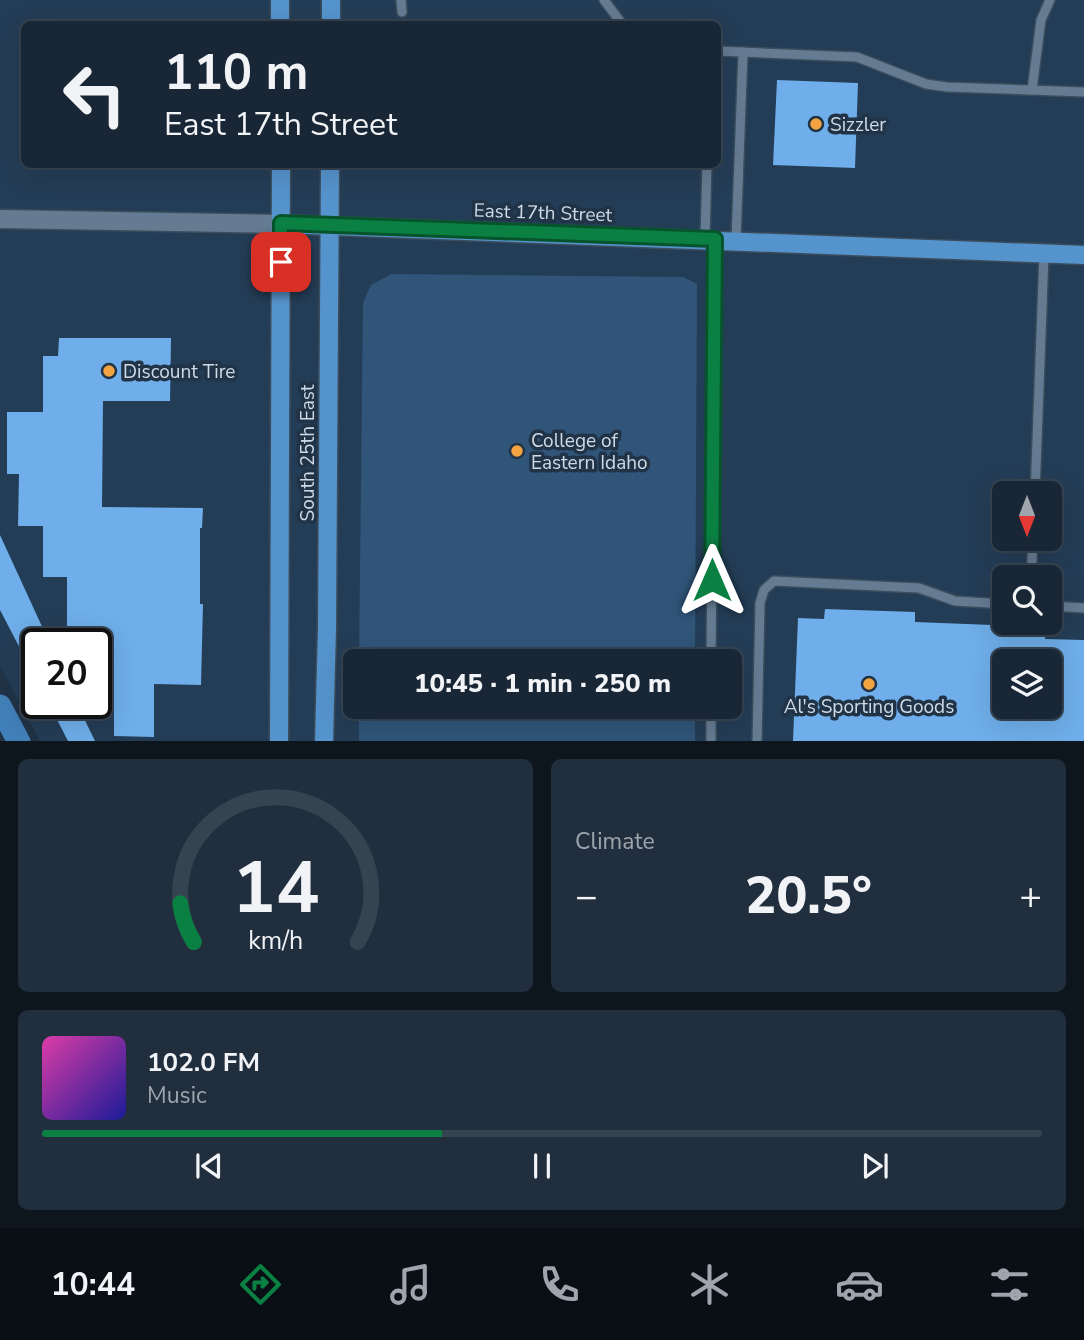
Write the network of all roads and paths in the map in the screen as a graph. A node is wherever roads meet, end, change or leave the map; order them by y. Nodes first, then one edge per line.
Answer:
1 (280, 0) edge
2 (331, 0) edge
3 (401, 0) edge
4 (604, 0) edge
5 (1050, 0) edge
6 (402, 12) dead end
7 (280, 21) edge
8 (331, 21) edge
9 (620, 21) edge
10 (721, 51) edge
11 (743, 52) junction
12 (1032, 90) junction
13 (1084, 92) edge
14 (281, 168) edge
15 (330, 168) edge
16 (707, 168) edge
17 (0, 219) edge
18 (281, 223) junction
19 (329, 225) junction
20 (710, 239) junction
21 (736, 240) junction
22 (1044, 254) junction
23 (1084, 255) edge
24 (1035, 481) edge
25 (992, 603) edge
26 (1062, 607) edge
27 (1084, 608) edge
28 (711, 649) edge
29 (711, 719) edge
30 (279, 741) edge
31 (324, 741) edge
32 (711, 741) edge
33 (757, 741) edge

1 - 7 main road
2 - 8 main road
3 - 6 lane
4 - 9 lane
5 - 12 lane
10 - 11 lane
11 - 12 lane
11 - 21 lane
12 - 13 lane
14 - 18 main road, South 25th East
15 - 19 main road, South 25th East
16 - 20 lane
17 - 18 main road, East 17th Street
18 - 19 main road, East 17th Street
18 - 30 main road, South 25th East
19 - 20 main road, East 17th Street
19 - 31 main road, South 25th East
20 - 21 main road, East 17th Street
20 - 28 lane
21 - 22 main road, East 17th Street
22 - 23 main road, East 17th Street
22 - 24 lane
25 - 33 lane
26 - 27 lane
29 - 32 lane

